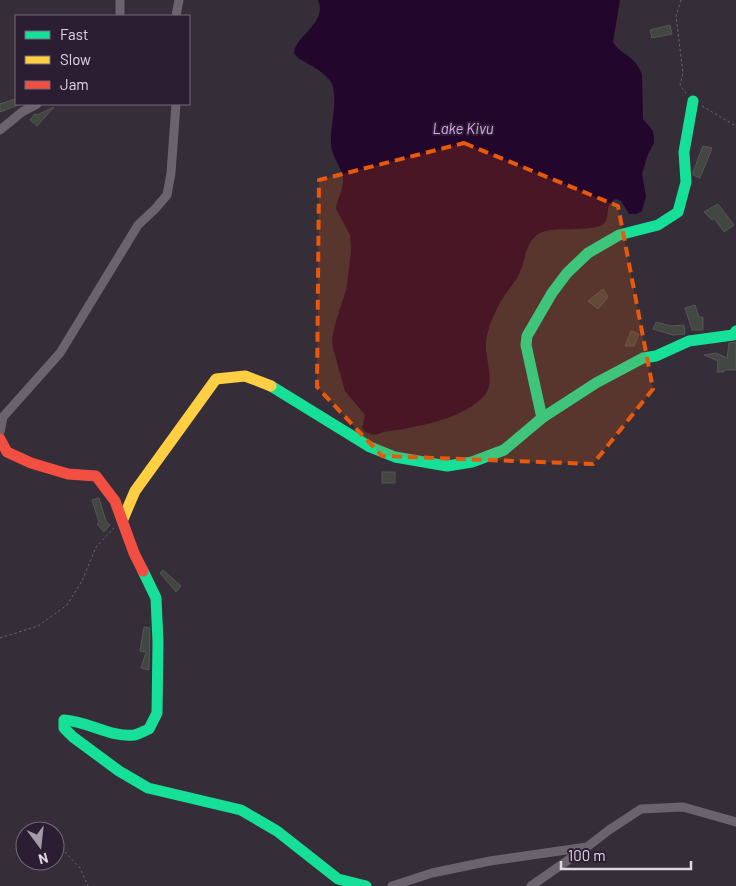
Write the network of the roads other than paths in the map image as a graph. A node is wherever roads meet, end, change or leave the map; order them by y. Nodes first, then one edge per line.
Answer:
1 (120, 0) edge
2 (179, 0) edge
3 (120, 15) edge
4 (176, 15) edge
5 (693, 101) road end
6 (35, 105) edge
7 (176, 105) edge
8 (0, 130) edge
9 (736, 331) edge
10 (542, 418) junction
11 (0, 432) edge
12 (0, 439) edge
13 (122, 519) junction
14 (736, 822) edge
15 (587, 847) junction
16 (366, 886) edge
17 (392, 886) edge
18 (532, 886) edge

1 - 3 street
2 - 4 street
5 - 10 street
6 - 8 street
7 - 11 street
9 - 10 street
10 - 13 street
12 - 13 street
13 - 16 street
14 - 15 street
15 - 17 street
15 - 18 street

